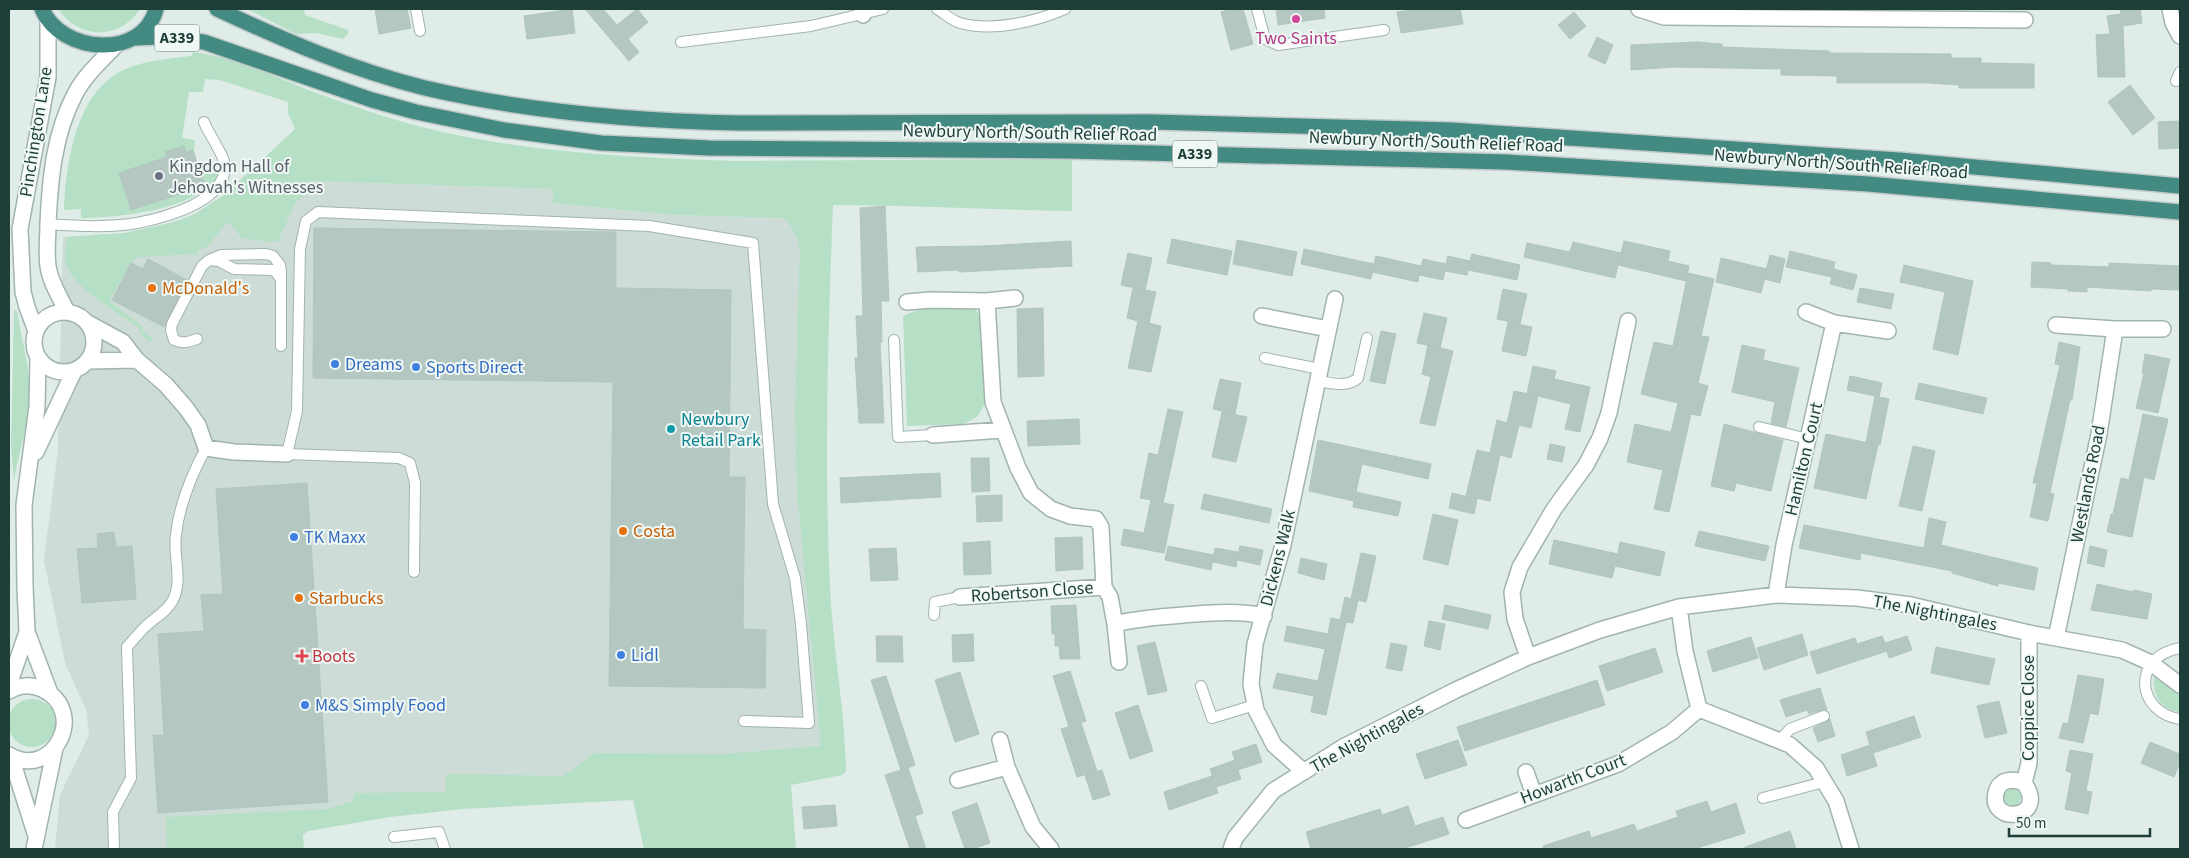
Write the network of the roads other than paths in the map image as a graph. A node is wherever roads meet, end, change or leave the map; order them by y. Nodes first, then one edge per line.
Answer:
1 (156, 9) edge
2 (216, 9) edge
3 (416, 9) edge
4 (883, 9) edge
5 (937, 9) edge
6 (1065, 9) edge
7 (1257, 9) edge
8 (1639, 9) edge
9 (2170, 9) edge
10 (862, 12) edge
11 (1814, 13) edge
12 (45, 15) edge
13 (2025, 20) dead end
14 (1384, 30) dead end
15 (420, 31) dead end
16 (2180, 36) edge
17 (133, 38) junction
18 (681, 42) dead end
19 (117, 44) junction
20 (204, 122) dead end
21 (2180, 186) edge
22 (2180, 212) edge
23 (48, 224) junction
24 (209, 260) junction
25 (281, 279) junction
26 (1015, 298) dead end
27 (1335, 299) dead end
28 (987, 301) junction
29 (907, 302) dead end
30 (67, 312) junction
31 (1806, 312) dead end
32 (1262, 316) dead end
33 (1628, 321) dead end
34 (88, 323) junction
35 (1834, 323) junction
36 (2056, 325) dead end
37 (1328, 329) junction
38 (2115, 329) junction
39 (2163, 329) dead end
40 (36, 331) junction
41 (1888, 331) dead end
42 (1367, 338) dead end
43 (197, 339) dead end
44 (894, 340) dead end
45 (298, 346) junction
46 (38, 358) junction
47 (1265, 358) dead end
48 (137, 360) junction
49 (88, 361) junction
50 (74, 371) junction
51 (1319, 375) junction
52 (1759, 427) dead end
53 (1002, 430) junction
54 (933, 435) joint
55 (1808, 440) junction
56 (206, 448) junction
57 (287, 454) junction
58 (30, 464) junction
59 (414, 572) dead end
60 (1104, 587) junction
61 (1776, 595) junction
62 (960, 597) joint
63 (1679, 607) junction
64 (934, 615) dead end
65 (1264, 616) junction
66 (1114, 624) junction
67 (28, 632) junction
68 (2029, 633) junction
69 (2056, 638) junction
70 (2180, 648) edge
71 (1528, 656) junction
72 (1119, 662) dead end
73 (2151, 663) junction
74 (9, 685) edge
75 (2180, 685) edge
76 (1201, 686) dead end
77 (9, 691) edge
78 (50, 693) junction
79 (1255, 705) junction
80 (1699, 709) junction
81 (1824, 716) dead end
82 (2180, 719) edge
83 (744, 721) dead end
84 (1000, 740) dead end
85 (1779, 741) junction
86 (55, 748) junction
87 (10, 756) edge
88 (1007, 766) junction
89 (1304, 772) junction
90 (1526, 772) dead end
91 (958, 780) dead end
92 (1824, 782) junction
93 (2024, 784) dead end
94 (1534, 795) junction
95 (1763, 798) dead end
96 (1466, 820) dead end
97 (394, 837) dead end
98 (35, 843) edge
99 (114, 849) edge
100 (445, 849) edge
101 (1051, 849) edge
102 (1231, 849) edge
103 (1851, 849) edge

1 - 17 highway
2 - 21 highway, Newbury North/South Relief Road / A339
3 - 15 lane
4 - 10 lane
5 - 6 lane
7 - 14 lane
8 - 11 street
9 - 16 street
10 - 18 lane
11 - 13 street
12 - 19 highway
12 - 40 street, Pinchington Lane
17 - 19 highway
17 - 22 highway, Newbury North/South Relief Road / A339
19 - 23 street, Pinchington Lane
20 - 23 lane
23 - 30 street, Pinchington Lane
24 - 25 lane
24 - 25 lane
24 - 43 lane
25 - 45 lane
26 - 28 street
27 - 37 street, Dickens Walk
28 - 29 street
28 - 53 street
30 - 34 street
30 - 40 street
31 - 35 street
32 - 37 street
33 - 71 street
34 - 48 street
34 - 49 street
35 - 41 street
35 - 55 street, Hamilton Court
36 - 38 street
37 - 51 street, Dickens Walk
38 - 39 street
38 - 69 street, Westlands Road
40 - 46 street
42 - 51 lane
44 - 54 lane
45 - 57 lane
45 - 83 lane
46 - 50 street
46 - 58 street
47 - 51 lane
48 - 49 street
48 - 56 street
49 - 50 street
50 - 58 street
51 - 65 street, Dickens Walk
52 - 55 lane
53 - 54 street
53 - 60 street
55 - 61 street, Hamilton Court
56 - 57 street
56 - 99 lane
57 - 59 lane
58 - 67 street
60 - 62 street, Robertson Close
60 - 66 street
61 - 63 street, The Nightingales
61 - 68 street, The Nightingales
62 - 64 lane
63 - 71 street, The Nightingales
63 - 80 street
65 - 66 street
65 - 79 street, Dickens Walk
66 - 72 street
67 - 74 street
67 - 78 street
68 - 69 street, The Nightingales
68 - 93 street, Coppice Close
69 - 73 street, The Nightingales
70 - 73 lane
71 - 89 street, The Nightingales
73 - 75 street, The Nightingales
73 - 82 lane
76 - 79 lane
77 - 78 street
78 - 86 street
79 - 89 street, Dickens Walk
80 - 85 street
80 - 94 street, Howarth Court
81 - 85 lane
84 - 88 street
85 - 92 street
86 - 87 street
86 - 98 street
87 - 98 street
88 - 91 street
88 - 101 street
89 - 102 street, The Nightingales
90 - 94 street
92 - 95 lane
92 - 103 street
94 - 96 street, Howarth Court
97 - 100 lane

